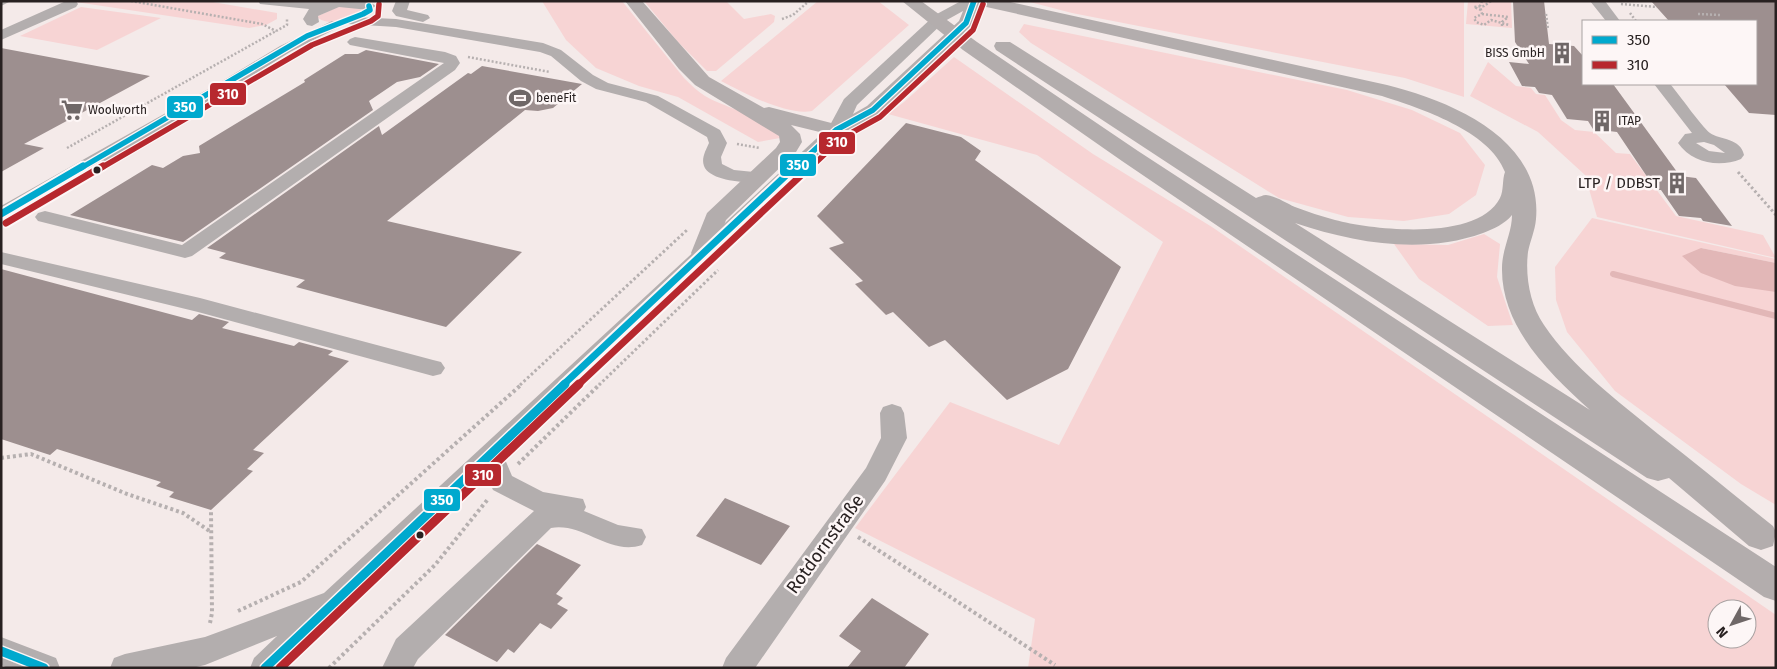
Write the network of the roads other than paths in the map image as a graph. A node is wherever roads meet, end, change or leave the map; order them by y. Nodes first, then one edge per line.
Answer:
1 (52, 1) edge
2 (265, 1) edge
3 (354, 1) edge
4 (403, 1) edge
5 (633, 1) edge
6 (938, 1) edge
7 (973, 1) edge
8 (982, 1) edge
9 (1598, 2) edge
10 (71, 4) dead end
11 (285, 5) junction
12 (915, 5) edge
13 (326, 6) junction
14 (372, 7) edge
15 (312, 18) junction
16 (1612, 20) edge
17 (353, 22) junction
18 (396, 23) junction
19 (485, 24) dead end
20 (1, 25) edge
21 (332, 25) junction
22 (1, 36) edge
23 (976, 39) junction
24 (355, 42) dead end
25 (1663, 85) edge
26 (750, 109) junction
27 (836, 130) junction
28 (1726, 158) road end
29 (1178, 161) junction
30 (1516, 170) junction
31 (758, 177) junction
32 (1, 197) edge
33 (1, 214) edge
34 (45, 217) dead end
35 (1, 258) edge
36 (711, 260) junction
37 (433, 368) dead end
38 (892, 413) dead end
39 (490, 455) junction
40 (1768, 541) edge
41 (1776, 586) edge
42 (334, 601) junction
43 (1, 650) edge
44 (45, 668) edge
45 (125, 668) edge
46 (265, 668) edge
47 (396, 668) edge
48 (737, 668) edge

1 - 20 street
2 - 11 street
3 - 13 street
3 - 14 street
4 - 19 street
5 - 26 highway
6 - 23 highway
7 - 27 street
8 - 30 highway
9 - 16 street
10 - 22 street
11 - 13 street
11 - 15 street
12 - 23 highway
13 - 15 street
14 - 17 street
14 - 18 street
15 - 21 street
15 - 32 street
17 - 18 street
17 - 21 street
18 - 31 street
21 - 33 street
23 - 29 highway
23 - 41 highway
24 - 34 street
25 - 28 street
26 - 27 highway
26 - 31 highway
27 - 36 street
29 - 30 highway
29 - 40 highway
30 - 40 highway
31 - 36 highway
35 - 37 street
36 - 39 street
38 - 48 street, Rotdornstraße
39 - 42 street
39 - 47 street
42 - 45 street
42 - 46 street
43 - 44 street

